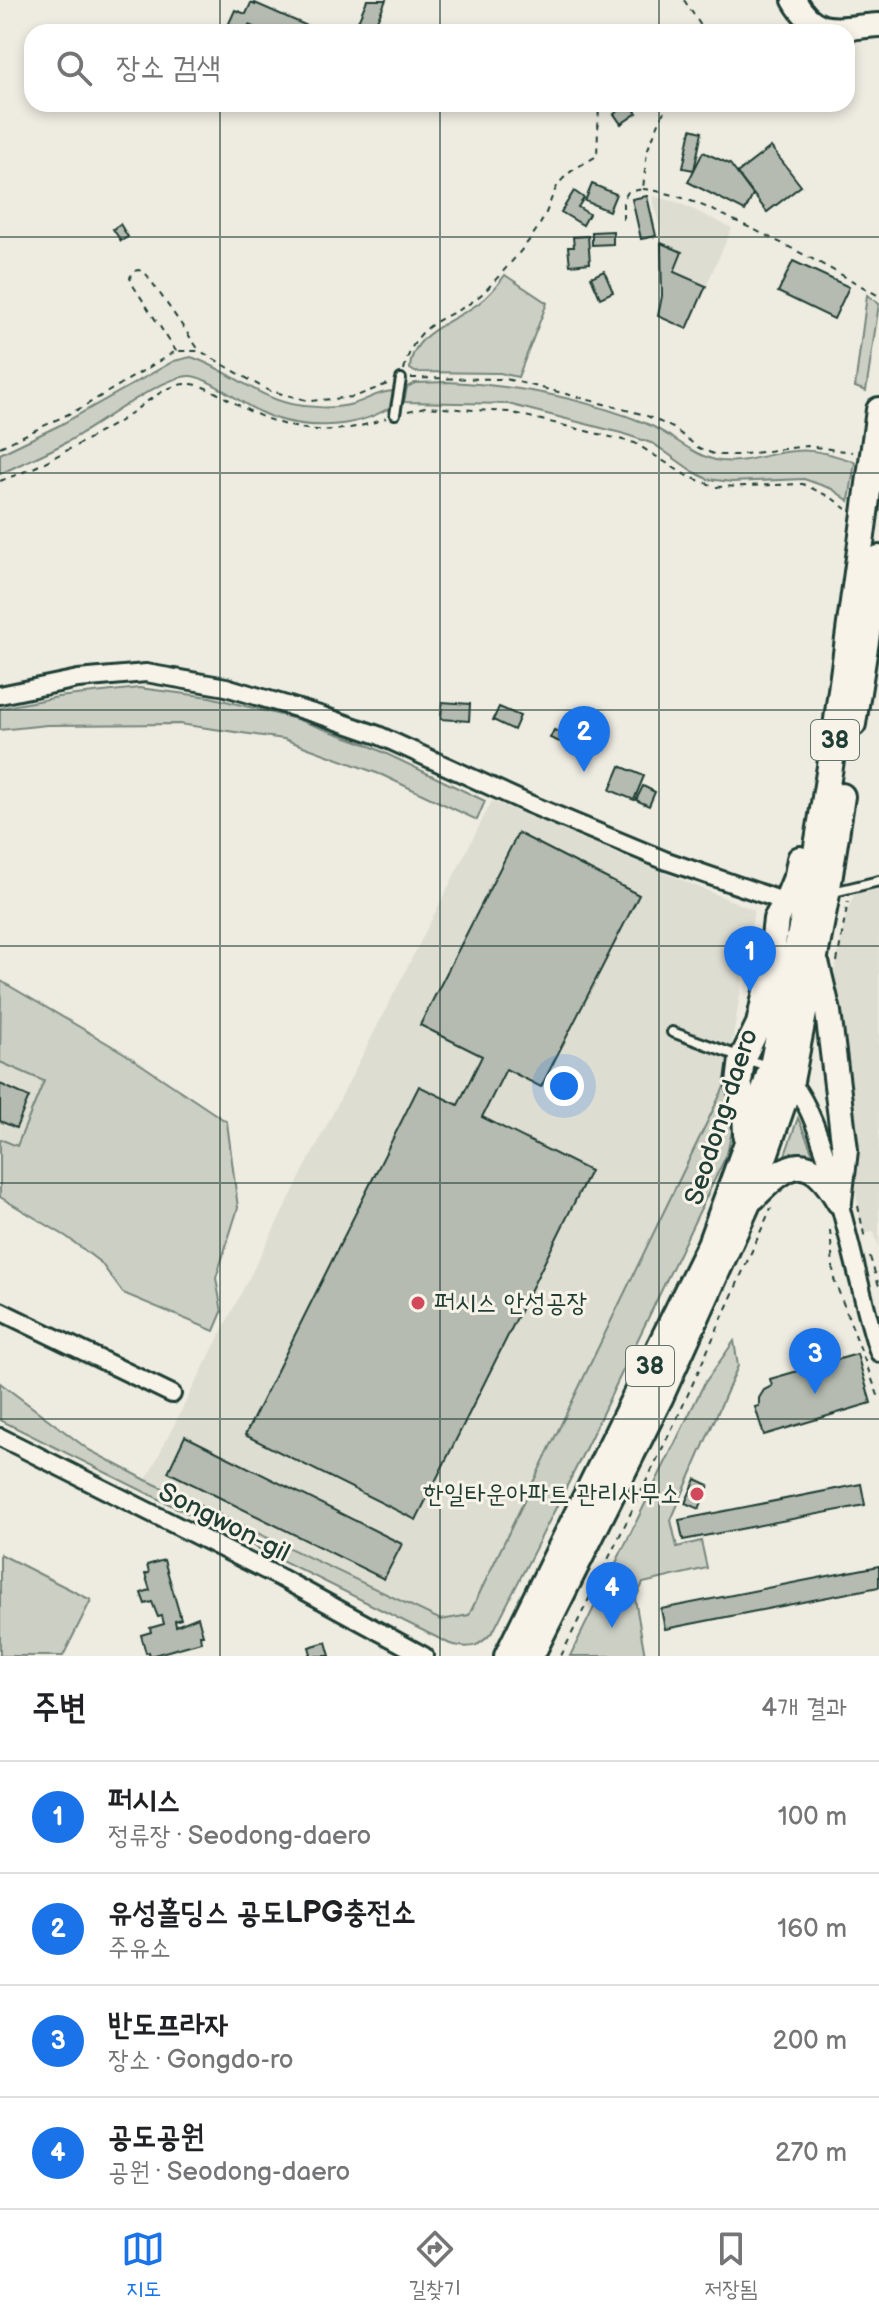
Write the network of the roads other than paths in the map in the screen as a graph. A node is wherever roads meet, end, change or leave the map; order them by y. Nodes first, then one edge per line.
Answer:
1 (794, 0) edge
2 (816, 24) edge
3 (879, 25) edge
4 (855, 27) edge
5 (401, 379) road end
6 (879, 410) edge
7 (395, 414) road end
8 (879, 558) edge
9 (0, 695) edge
10 (834, 742) junction
11 (879, 881) edge
12 (827, 894) junction
13 (786, 902) junction
14 (814, 955) junction
15 (672, 1032) dead end
16 (742, 1059) junction
17 (781, 1074) junction
18 (747, 1148) junction
19 (760, 1204) junction
20 (834, 1210) junction
21 (0, 1311) edge
22 (879, 1353) edge
23 (172, 1394) dead end
24 (0, 1437) edge
25 (424, 1656) edge
26 (507, 1656) edge
27 (531, 1656) edge

1 - 2 main road
3 - 4 main road
5 - 7 lane
6 - 10 main road, Seodong-daero / 38
8 - 12 main road, Seodong-daero / 38
9 - 13 street
10 - 13 main road
10 - 17 main road, Seodong-daero / 38
11 - 12 lane
12 - 14 main road, Seodong-daero / 38
13 - 16 main road
14 - 17 main road, Seodong-daero / 38
14 - 20 main road
15 - 16 lane
16 - 17 lane
16 - 18 main road
17 - 18 main road, Seodong-daero / 38
17 - 19 main road, Seodong-daero / 38
17 - 20 street
18 - 26 main road, Seodong-daero / 38
19 - 20 main road
19 - 27 main road, Seodong-daero / 38
20 - 22 street
21 - 23 street
24 - 25 street, Songwon-gil

